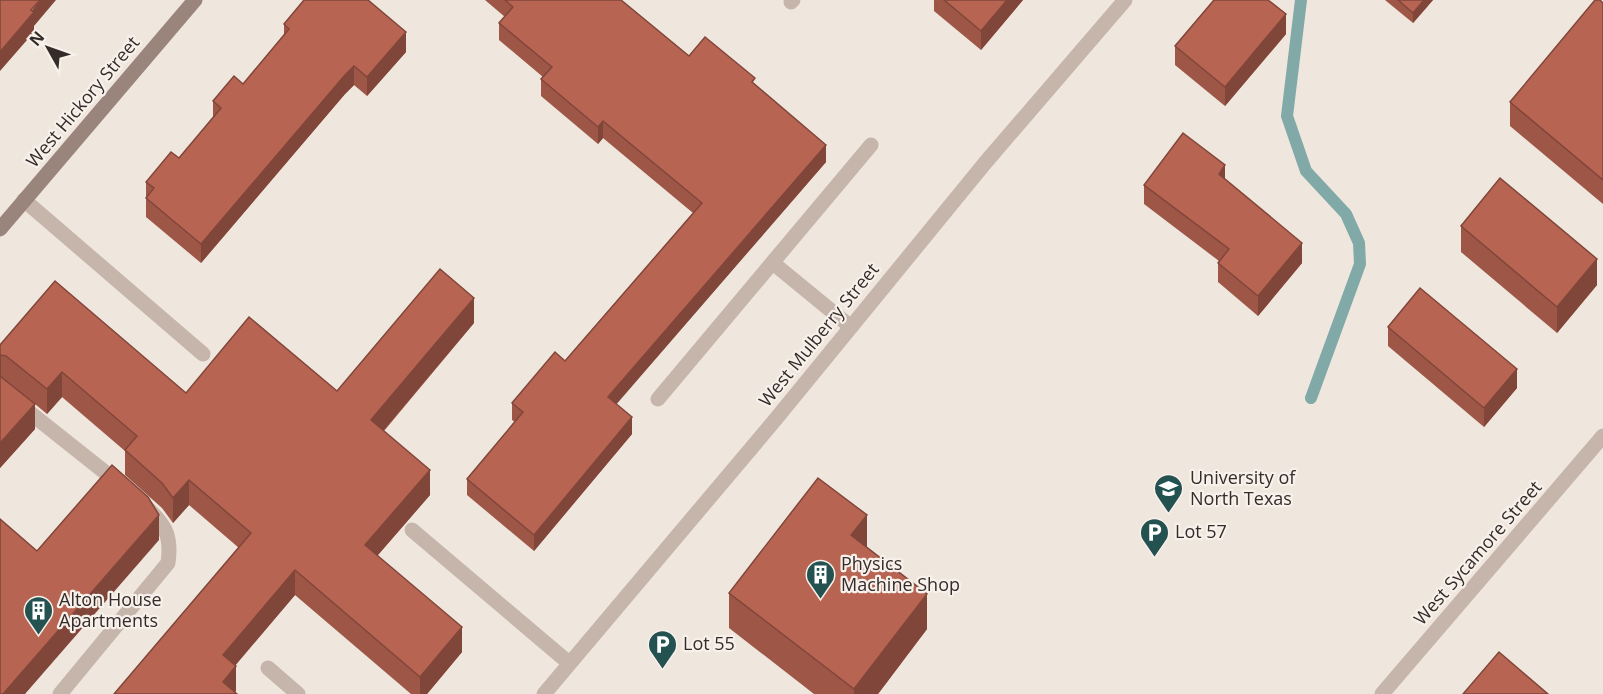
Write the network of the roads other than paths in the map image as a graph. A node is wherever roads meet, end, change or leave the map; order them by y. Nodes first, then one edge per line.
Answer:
1 (195, 0) edge
2 (1125, 0) edge
3 (871, 146) dead end
4 (24, 200) junction
5 (0, 229) edge
6 (773, 263) junction
7 (850, 327) junction
8 (203, 354) dead end
9 (0, 389) edge
10 (658, 399) dead end
11 (1603, 436) edge
12 (412, 530) dead end
13 (569, 663) junction
14 (268, 668) dead end
15 (60, 694) edge
16 (298, 694) edge
17 (544, 694) edge
18 (1382, 694) edge

1 - 4 main road, West Hickory Street
2 - 7 street, West Mulberry Street
3 - 6 street
4 - 5 main road, West Hickory Street
4 - 8 street
6 - 7 street
6 - 10 street
7 - 13 street, West Mulberry Street
9 - 15 street
11 - 18 street, West Sycamore Street
12 - 13 street
13 - 17 street, West Mulberry Street
14 - 16 street

